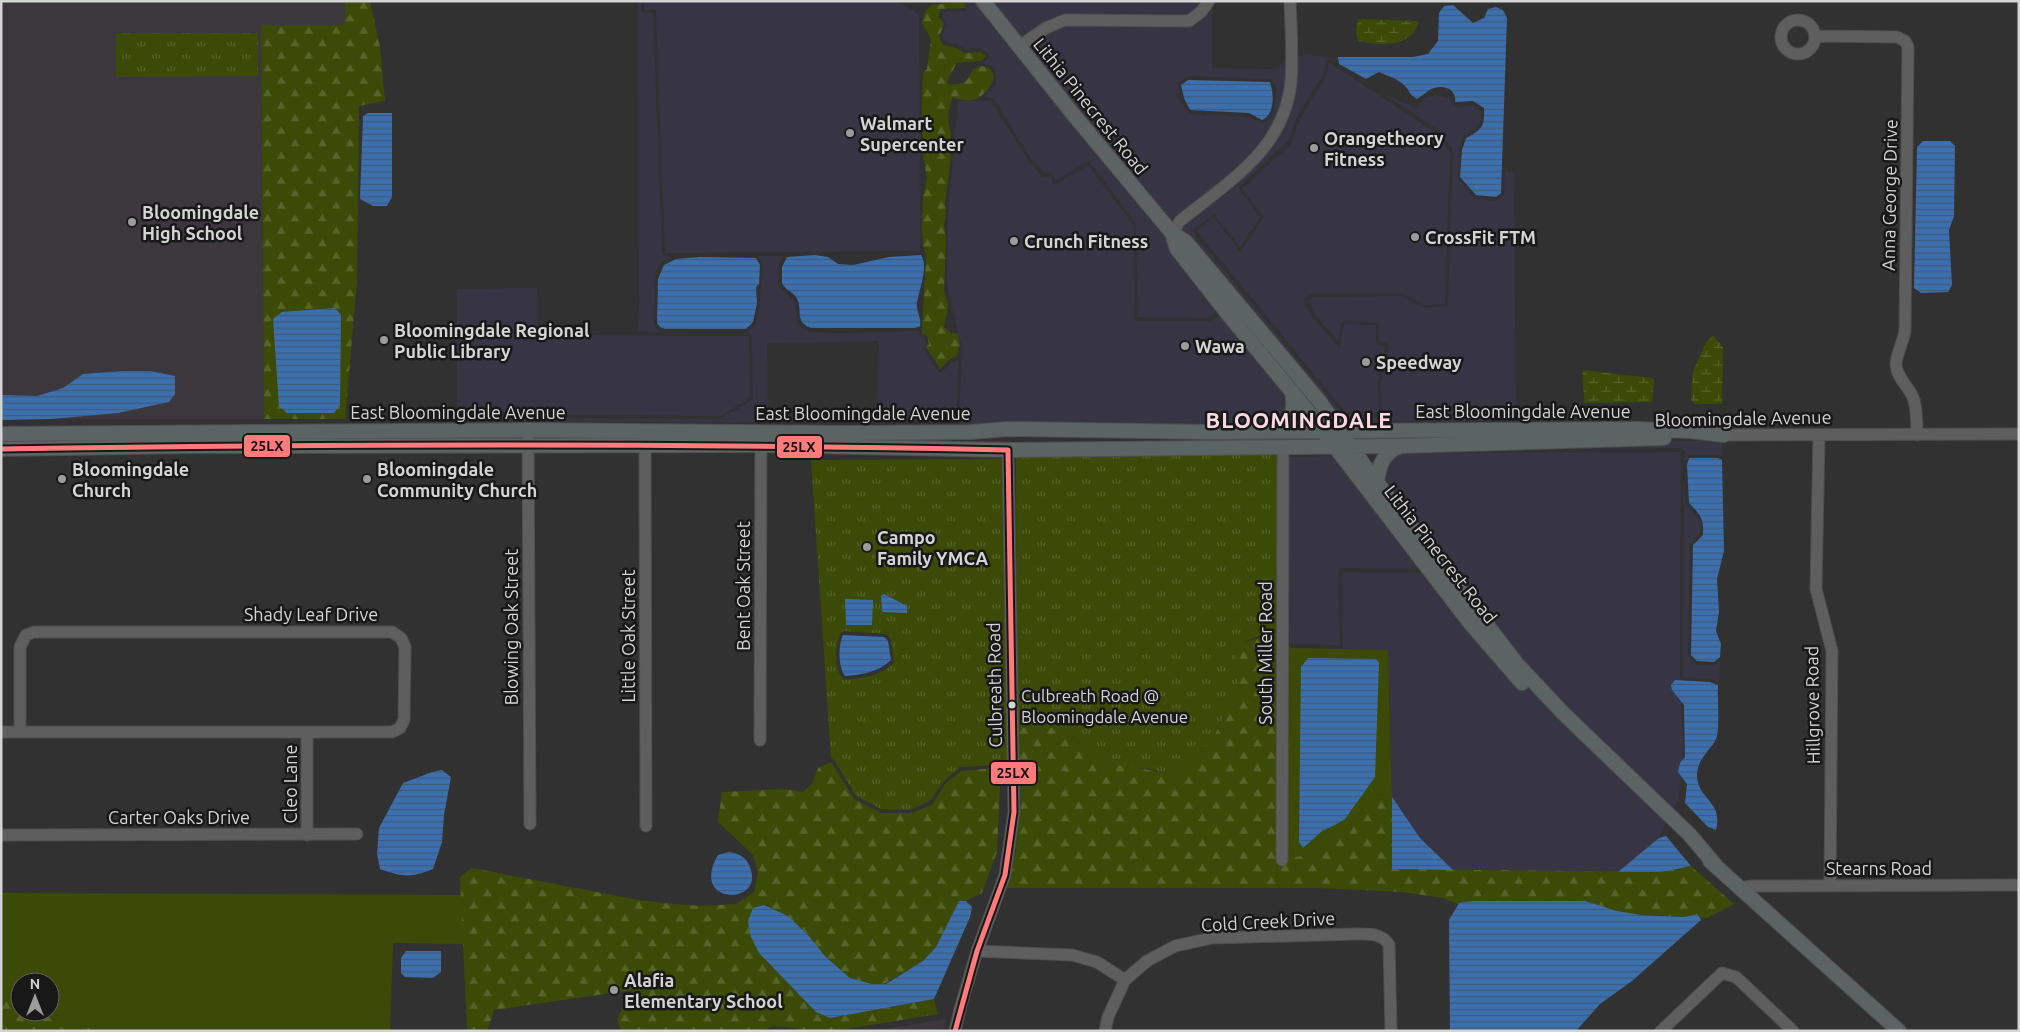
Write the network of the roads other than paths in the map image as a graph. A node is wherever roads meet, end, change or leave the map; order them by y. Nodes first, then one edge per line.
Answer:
1 (983, 1) edge
2 (1209, 1) edge
3 (1290, 1) edge
4 (1816, 36) dead end
5 (1018, 47) junction
6 (1172, 233) junction
7 (1292, 391) junction
8 (1008, 429) junction
9 (528, 430) junction
10 (1323, 430) junction
11 (1340, 430) junction
12 (190, 431) junction
13 (1273, 431) junction
14 (1, 434) edge
15 (1819, 434) junction
16 (1917, 434) junction
17 (2019, 434) edge
18 (1724, 435) junction
19 (761, 439) junction
20 (190, 446) junction
21 (528, 446) junction
22 (646, 446) junction
23 (1334, 446) junction
24 (1350, 446) junction
25 (1400, 446) junction
26 (1283, 447) junction
27 (1, 449) edge
28 (1008, 450) junction
29 (1376, 482) junction
30 (1, 732) edge
31 (20, 732) junction
32 (307, 733) junction
33 (760, 740) dead end
34 (530, 824) dead end
35 (646, 826) dead end
36 (307, 834) junction
37 (357, 834) dead end
38 (1, 835) edge
39 (1282, 860) dead end
40 (1716, 866) junction
41 (2019, 885) edge
42 (1830, 886) junction
43 (1740, 888) junction
44 (1782, 928) junction
45 (977, 951) junction
46 (1125, 980) junction
47 (955, 1031) edge
48 (1106, 1031) edge
49 (1392, 1031) edge
50 (1661, 1031) edge
51 (1794, 1031) edge
52 (1888, 1031) edge
53 (1899, 1031) edge

1 - 5 main road, Lithia Pinecrest Road
2 - 5 street
3 - 6 street
4 - 16 street, Anna George Drive
5 - 6 main road, Lithia Pinecrest Road
6 - 7 main road, Lithia Pinecrest Road
6 - 11 main road, Lithia Pinecrest Road
7 - 10 main road, Lithia Pinecrest Road
7 - 13 main road
8 - 13 main road, East Bloomingdale Avenue
8 - 19 main road, East Bloomingdale Avenue
8 - 28 main road
9 - 12 main road, East Bloomingdale Avenue
9 - 19 main road, East Bloomingdale Avenue
9 - 21 street, Blowing Oak Street
10 - 11 main road, East Bloomingdale Avenue
10 - 13 main road, East Bloomingdale Avenue
10 - 23 main road, Lithia Pinecrest Road
11 - 18 main road, East Bloomingdale Avenue
11 - 24 main road, Lithia Pinecrest Road
12 - 14 main road, East Bloomingdale Avenue
12 - 20 main road
15 - 16 street, Bloomingdale Avenue
15 - 18 street, Bloomingdale Avenue
15 - 42 street, Hillgrove Road
16 - 17 street, Bloomingdale Avenue
18 - 25 main road, Bloomingdale Avenue
19 - 22 main road, East Bloomingdale Avenue
19 - 28 main road, East Bloomingdale Avenue
19 - 33 street, Bent Oak Street
20 - 21 main road, East Bloomingdale Avenue
20 - 27 main road, East Bloomingdale Avenue
21 - 22 main road, East Bloomingdale Avenue
21 - 34 street, Blowing Oak Street
22 - 35 street, Little Oak Street
23 - 24 main road, Bloomingdale Avenue
23 - 26 main road, Bloomingdale Avenue
23 - 40 main road, Lithia Pinecrest Road
24 - 25 main road, Bloomingdale Avenue
24 - 29 main road, Lithia Pinecrest Road
25 - 29 main road
26 - 28 main road, Bloomingdale Avenue
26 - 39 street, South Miller Road
28 - 45 street, Culbreath Road
29 - 40 main road, Lithia Pinecrest Road
30 - 31 street, Shady Leaf Drive
31 - 32 street, Shady Leaf Drive
31 - 32 street, Shady Leaf Drive
32 - 36 street, Cleo Lane
36 - 37 street, Carter Oaks Drive
36 - 38 street, Carter Oaks Drive
40 - 43 main road, Lithia Pinecrest Road
41 - 42 street, Stearns Road
42 - 43 street, Stearns Road
43 - 44 main road, Lithia Pinecrest Road
44 - 52 main road, Lithia Pinecrest Road
44 - 53 main road, Lithia Pinecrest Road
45 - 46 street
45 - 47 street, Culbreath Road
46 - 48 street, Cold Creek Drive
46 - 49 street, Cold Creek Drive
50 - 51 street

